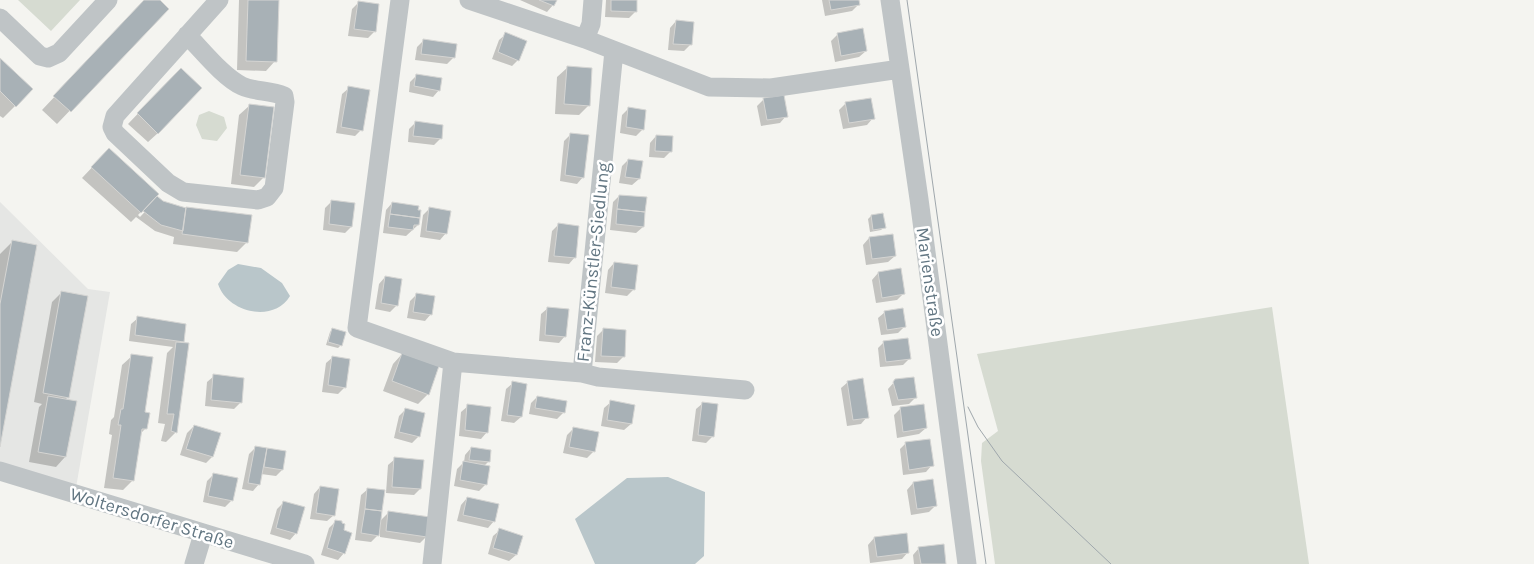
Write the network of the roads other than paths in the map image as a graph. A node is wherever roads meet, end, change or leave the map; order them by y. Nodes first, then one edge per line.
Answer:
1 (108, 0) edge
2 (219, 0) edge
3 (400, 0) edge
4 (469, 0) edge
5 (593, 0) edge
6 (890, 0) edge
7 (0, 18) edge
8 (187, 35) junction
9 (585, 39) junction
10 (614, 51) junction
11 (900, 69) junction
12 (453, 362) junction
13 (582, 373) junction
14 (745, 390) dead end
15 (1, 477) edge
16 (202, 534) junction
17 (194, 564) edge
18 (305, 564) edge
19 (432, 564) edge
20 (967, 564) edge

1 - 7 street
2 - 8 street
3 - 12 street, Franz-Künstler-Siedlung
4 - 9 street
5 - 9 street
6 - 11 street, Marienstraße
8 - 8 street
9 - 10 street
10 - 11 street
10 - 13 street, Franz-Künstler-Siedlung
11 - 20 street, Marienstraße
12 - 13 street, Franz-Künstler-Siedlung
12 - 19 street
13 - 14 street
15 - 16 street, Woltersdorfer Straße
16 - 17 street
16 - 18 street, Woltersdorfer Straße

